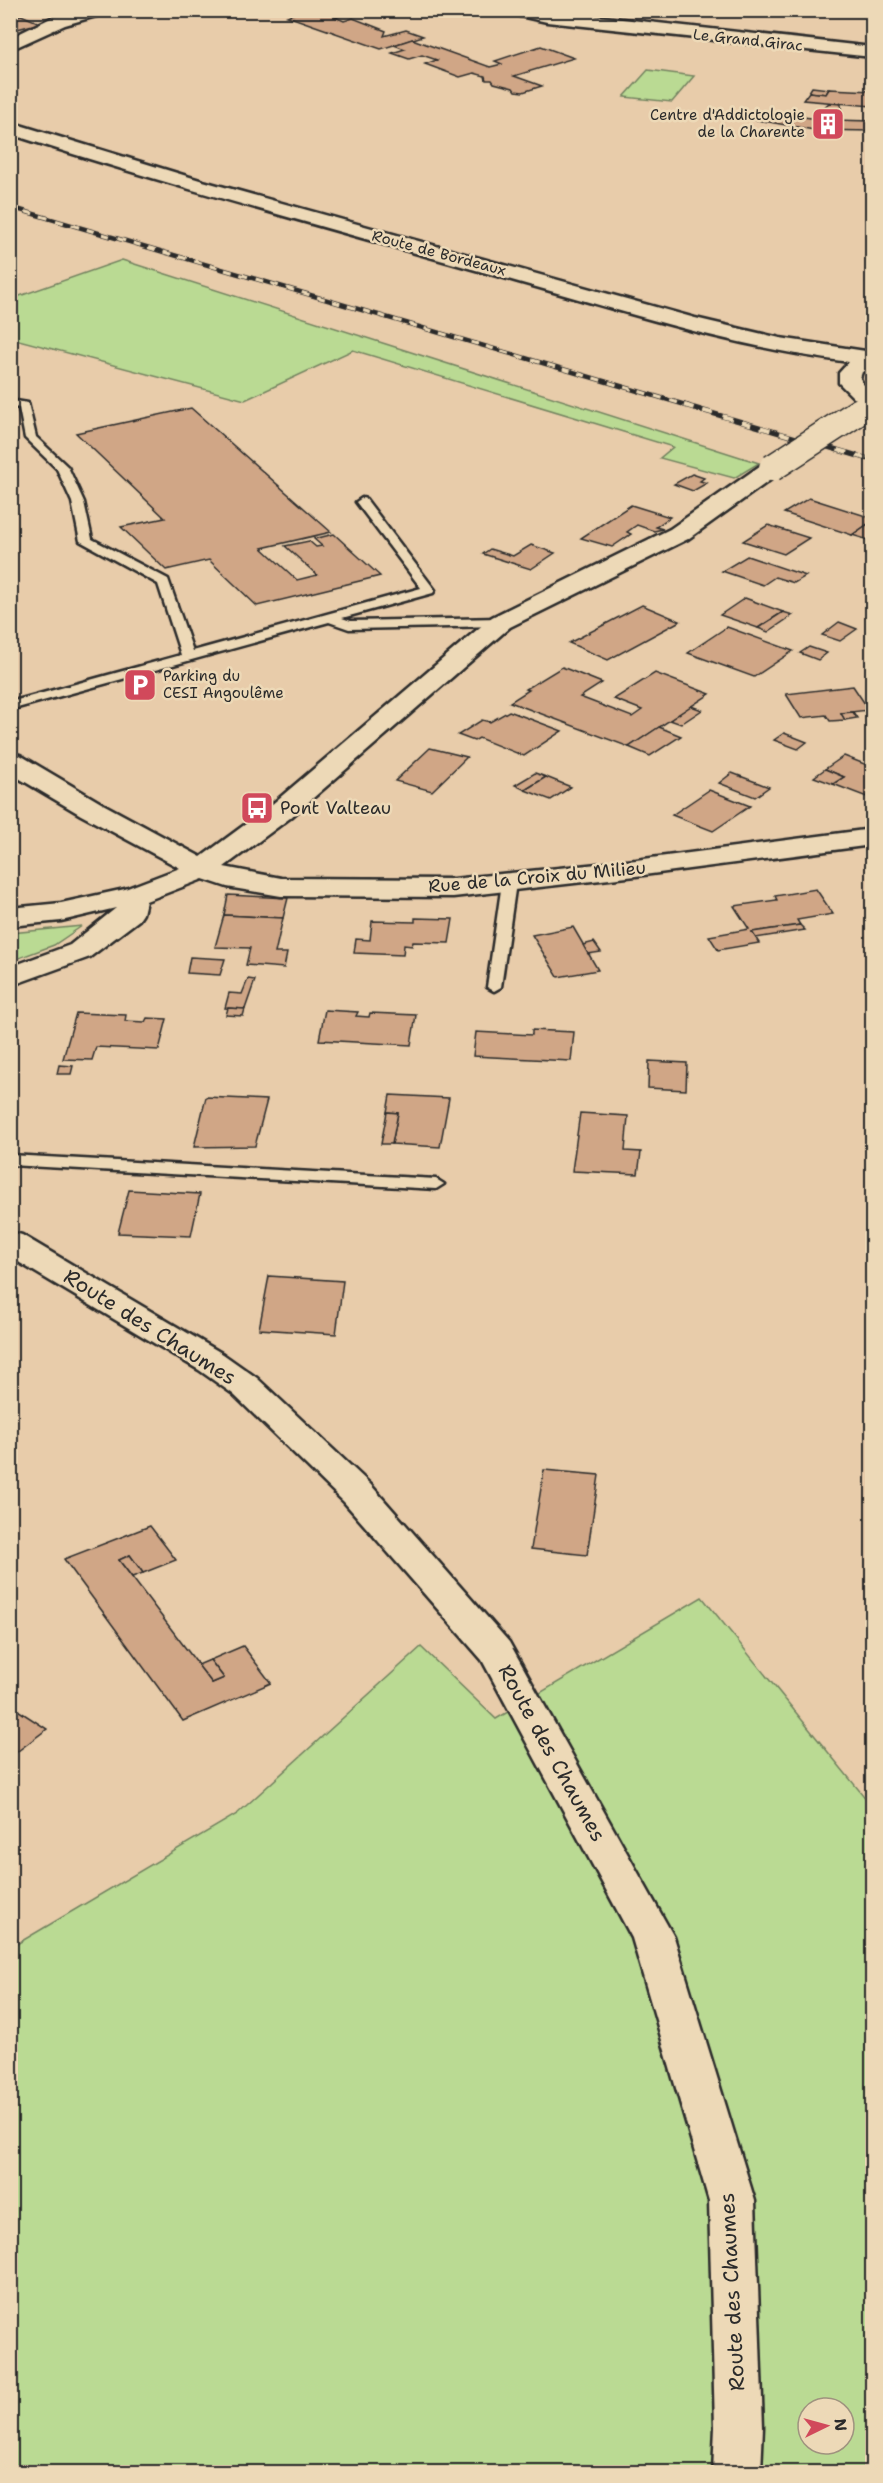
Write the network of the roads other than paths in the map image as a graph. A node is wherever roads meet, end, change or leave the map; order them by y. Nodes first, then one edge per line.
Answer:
1 (97, 10) edge
2 (517, 10) edge
3 (10, 45) edge
4 (873, 52) edge
5 (10, 128) edge
6 (10, 141) edge
7 (873, 358) edge
8 (848, 381) junction
9 (10, 403) edge
10 (868, 404) edge
11 (362, 502) dead end
12 (329, 617) junction
13 (501, 621) junction
14 (188, 656) junction
15 (10, 706) edge
16 (10, 761) edge
17 (873, 837) edge
18 (203, 868) junction
19 (509, 883) junction
20 (133, 896) junction
21 (10, 917) edge
22 (10, 977) edge
23 (494, 987) dead end
24 (10, 1160) edge
25 (436, 1184) dead end
26 (10, 1242) edge
27 (737, 2472) edge

1 - 3 street
2 - 4 street, Le Grand Girac
5 - 7 street, Route de Bordeaux
6 - 8 street, Route de Bordeaux
7 - 8 street
8 - 10 street, Route de Bordeaux
9 - 14 lane
10 - 13 street, bridge
11 - 12 lane
12 - 13 lane
12 - 14 lane
13 - 18 street
14 - 15 lane
16 - 18 street, Rue de la Croix du Milieu
17 - 19 street, Rue de la Croix du Milieu
18 - 19 street, Rue de la Croix du Milieu
18 - 20 street
19 - 23 lane
20 - 21 street
20 - 22 street
24 - 25 lane
26 - 27 street, Route des Chaumes

